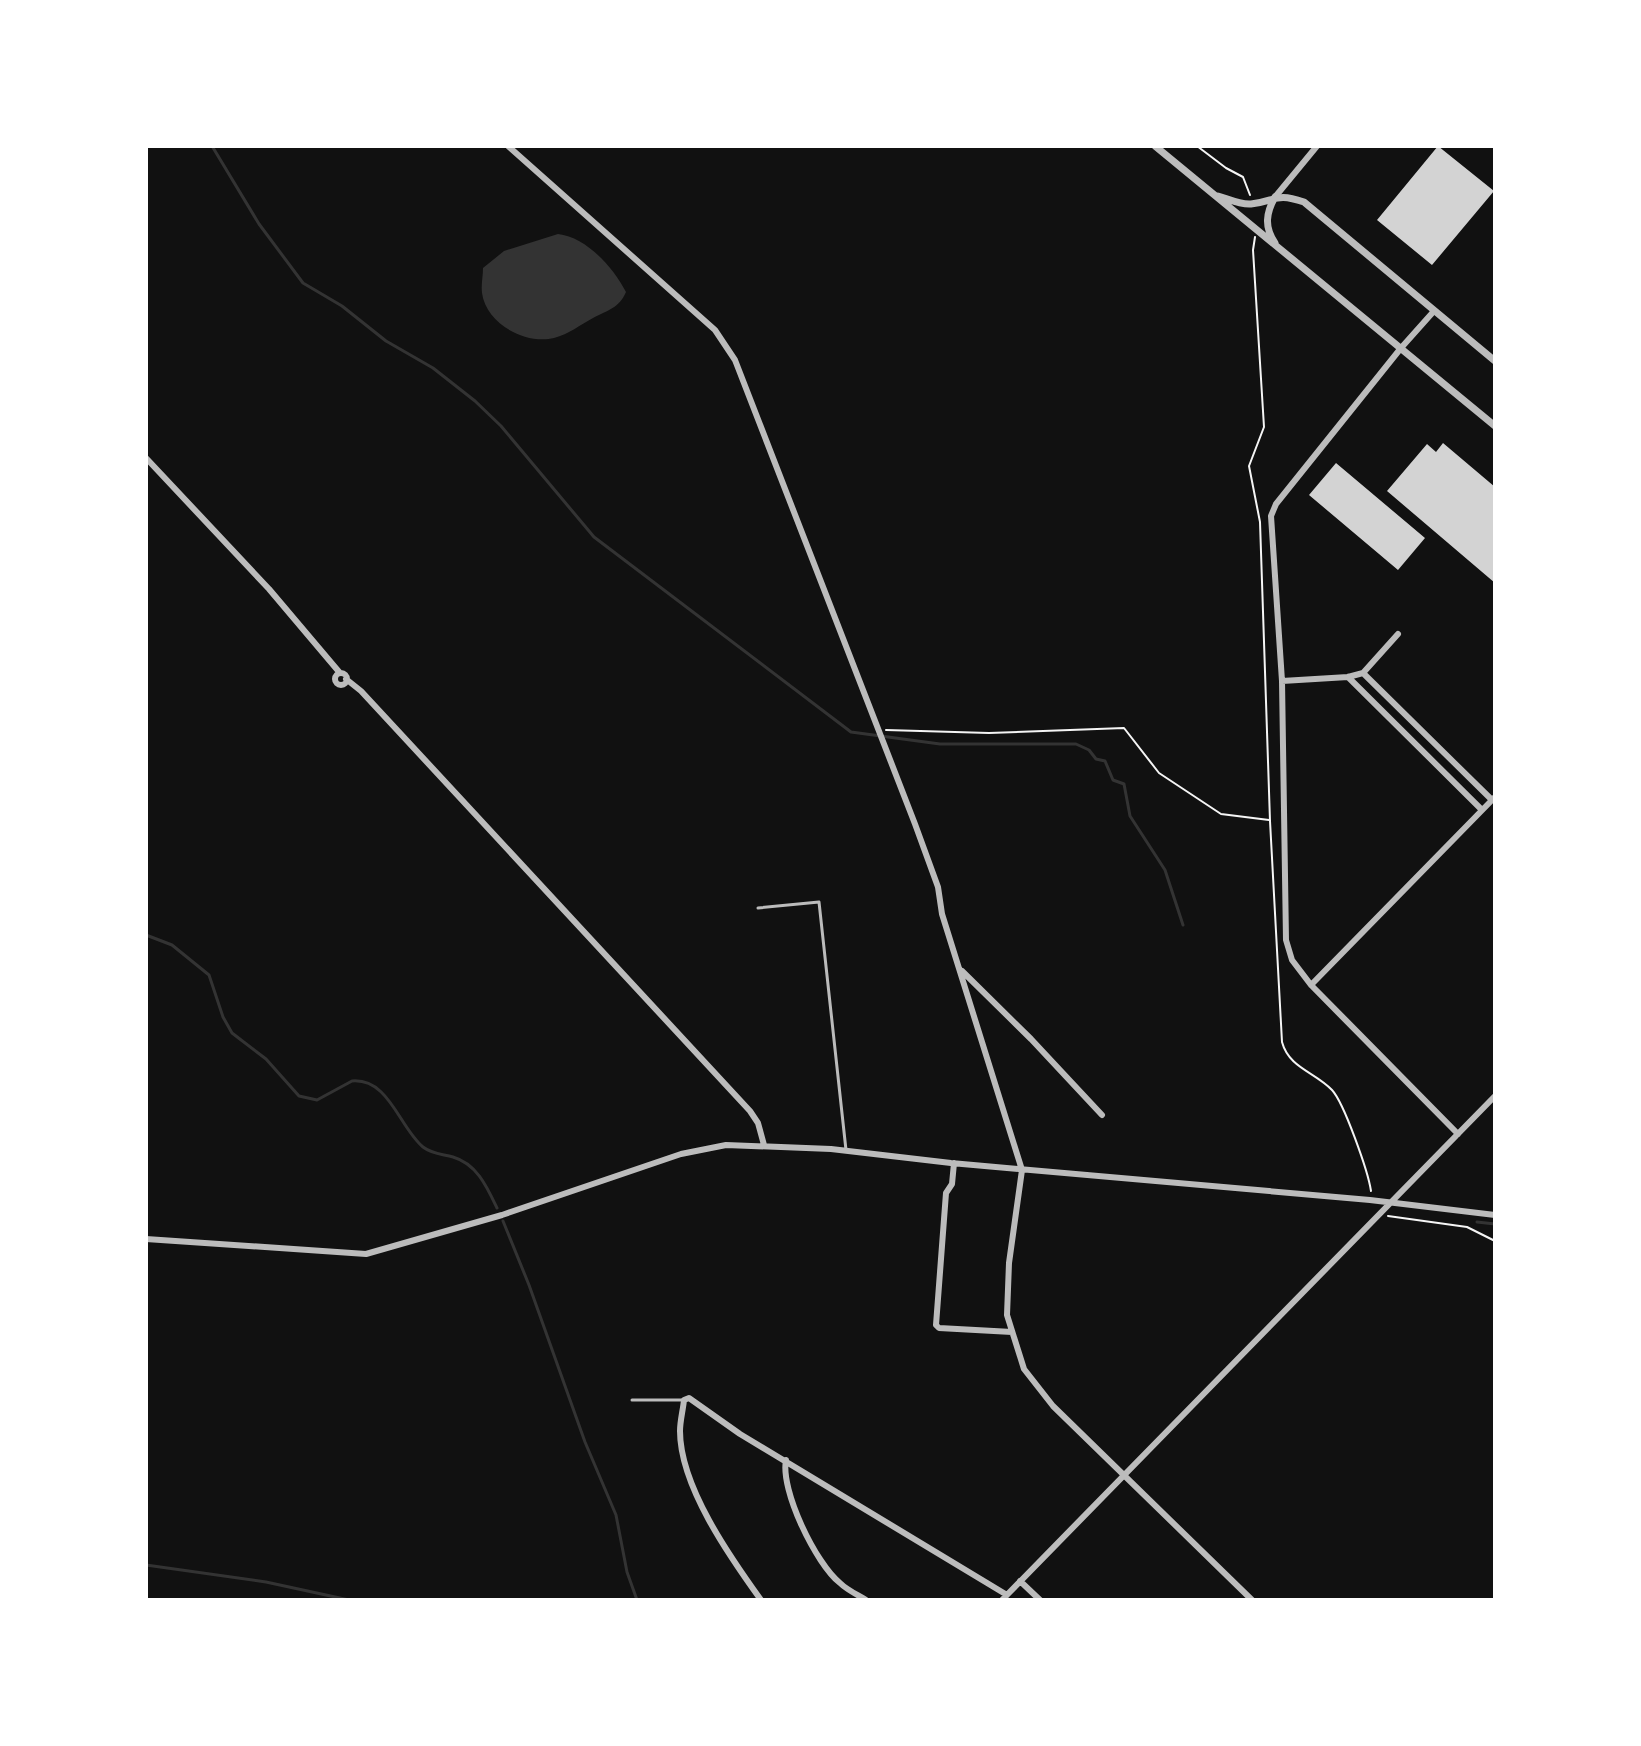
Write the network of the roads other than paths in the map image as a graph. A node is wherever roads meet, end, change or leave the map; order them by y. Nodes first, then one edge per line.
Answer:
1 (508, 146) edge
2 (1155, 146) edge
3 (1317, 146) edge
4 (1212, 194) junction
5 (1275, 197) junction
6 (1282, 253) junction
7 (1434, 311) junction
8 (1401, 348) junction
9 (1495, 361) edge
10 (1495, 426) edge
11 (146, 458) edge
12 (1398, 634) dead end
13 (1363, 673) junction
14 (1348, 677) junction
15 (1282, 681) junction
16 (1493, 799) edge
17 (1482, 810) junction
18 (758, 908) dead end
19 (960, 969) junction
20 (1311, 985) junction
21 (1495, 1096) edge
22 (1102, 1115) dead end
23 (1458, 1134) junction
24 (764, 1145) junction
25 (846, 1150) junction
26 (954, 1163) junction
27 (1022, 1170) junction
28 (1390, 1204) junction
29 (1495, 1215) edge
30 (146, 1239) edge
31 (1012, 1332) junction
32 (632, 1400) dead end
33 (684, 1400) junction
34 (786, 1460) junction
35 (1124, 1473) junction
36 (1020, 1581) junction
37 (1004, 1597) edge
38 (761, 1600) edge
39 (866, 1600) edge
40 (1040, 1600) edge
41 (1252, 1600) edge

1 - 19 street
2 - 4 street
3 - 5 street
4 - 5 street
4 - 6 street
5 - 6 street
5 - 7 street
6 - 8 street
7 - 8 street
7 - 9 street
8 - 10 street
8 - 15 street
11 - 24 street
12 - 13 street
13 - 14 street
13 - 16 street
14 - 15 street
14 - 17 street
15 - 20 street
16 - 17 street
17 - 20 street
18 - 25 lane
19 - 22 street
19 - 27 street
20 - 23 street
21 - 23 street
23 - 28 street
24 - 25 street
24 - 30 street
25 - 26 street
26 - 27 street
26 - 31 street
27 - 28 street
27 - 31 street
28 - 29 street
28 - 35 street
31 - 35 street
32 - 33 lane
33 - 34 street
33 - 38 street
34 - 37 street
34 - 39 street
35 - 36 street
35 - 41 street
36 - 37 street
36 - 40 street

